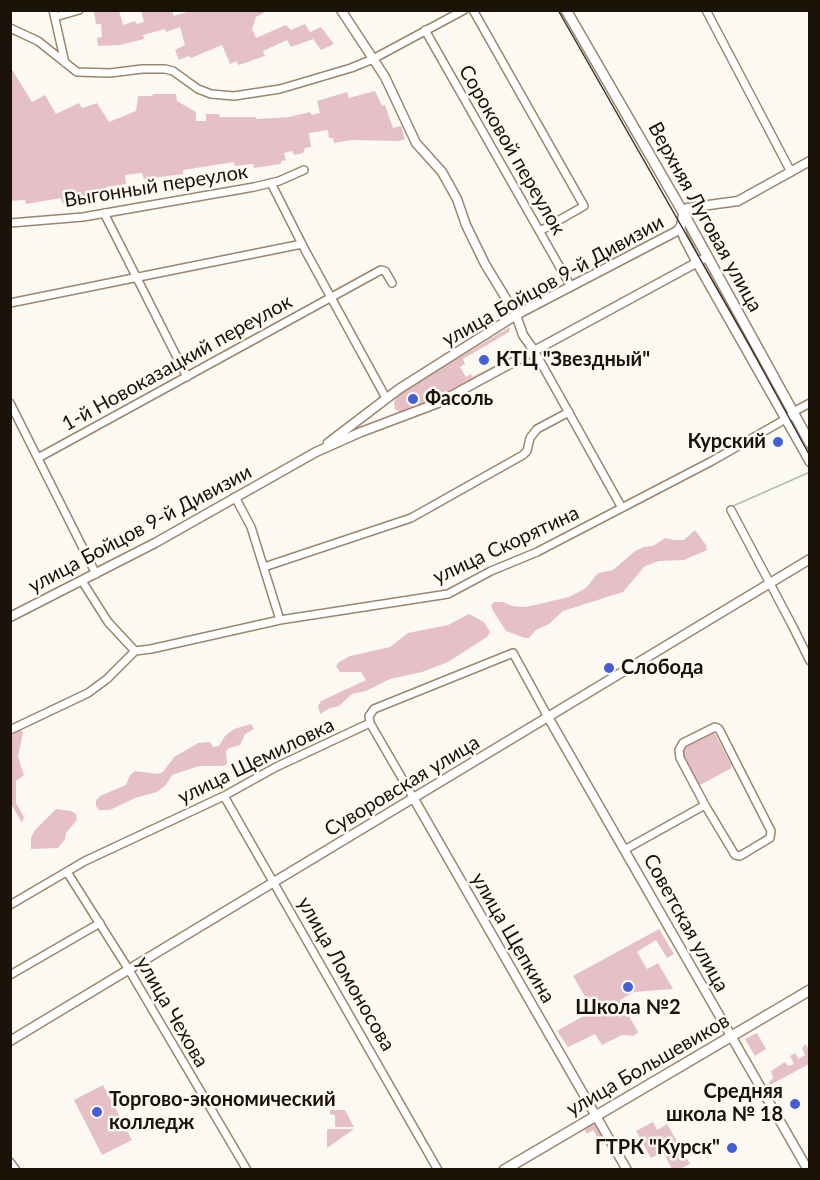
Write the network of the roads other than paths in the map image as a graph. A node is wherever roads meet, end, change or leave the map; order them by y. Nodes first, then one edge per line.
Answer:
1 (79, 10) edge
2 (340, 10) edge
3 (464, 10) edge
4 (473, 10) edge
5 (566, 10) edge
6 (706, 10) edge
7 (54, 14) edge
8 (10, 28) edge
9 (425, 30) junction
10 (373, 59) junction
11 (65, 63) junction
12 (810, 161) edge
13 (304, 170) dead end
14 (791, 172) junction
15 (271, 183) junction
16 (104, 213) junction
17 (684, 214) junction
18 (10, 223) edge
19 (681, 227) junction
20 (540, 231) junction
21 (684, 238) junction
22 (657, 242) junction
23 (302, 244) junction
24 (706, 254) junction
25 (697, 262) junction
26 (135, 277) junction
27 (392, 283) dead end
28 (570, 285) junction
29 (331, 297) junction
30 (10, 303) edge
31 (516, 315) junction
32 (535, 352) junction
33 (187, 376) junction
34 (387, 398) junction
35 (10, 403) edge
36 (810, 403) edge
37 (569, 412) junction
38 (789, 415) junction
39 (810, 442) edge
40 (316, 452) junction
41 (38, 458) junction
42 (810, 462) edge
43 (235, 497) junction
44 (622, 507) junction
45 (731, 510) dead end
46 (810, 559) edge
47 (264, 567) junction
48 (96, 574) junction
49 (82, 581) junction
50 (770, 582) junction
51 (10, 617) edge
52 (280, 620) junction
53 (135, 651) junction
54 (513, 653) joint
55 (810, 661) edge
56 (548, 717) junction
57 (370, 723) junction
58 (10, 730) edge
59 (224, 796) junction
60 (414, 799) junction
61 (705, 805) junction
62 (626, 849) junction
63 (67, 872) junction
64 (275, 883) junction
65 (10, 905) edge
66 (100, 923) junction
67 (129, 970) junction
68 (10, 975) edge
69 (810, 990) edge
70 (731, 1037) junction
71 (10, 1041) edge
72 (596, 1116) junction
73 (10, 1162) edge
74 (16, 1170) edge
75 (247, 1170) edge
76 (438, 1170) edge
77 (504, 1170) edge
78 (627, 1170) edge
79 (808, 1170) edge

1 - 7 street
2 - 10 street
3 - 9 street
4 - 20 street
5 - 17 main road, Верхняя Луговая улица
6 - 14 street
7 - 11 street
8 - 11 street
9 - 10 street
9 - 20 street, Сороковой переулок
10 - 11 street
10 - 31 street
12 - 14 street, улица Бойцов 9-й Дивизии
13 - 15 street, Выгонный переулок
14 - 17 street, улица Бойцов 9-й Дивизии
15 - 16 street, Выгонный переулок
15 - 23 street
16 - 18 street, Выгонный переулок
16 - 26 street
17 - 19 street, улица Бойцов 9-й Дивизии
17 - 24 main road, Верхняя Луговая улица
19 - 21 street, Верхняя Луговая улица
19 - 22 street, улица Бойцов 9-й Дивизии
20 - 28 street, Сороковой переулок
21 - 22 street
21 - 24 street
21 - 25 street, Верхняя Луговая улица
22 - 28 street, улица Бойцов 9-й Дивизии
23 - 26 street
23 - 29 street
24 - 25 street, улица Бойцов 9-й Дивизии
24 - 38 main road, Верхняя Луговая улица
25 - 32 street, улица Бойцов 9-й Дивизии
25 - 38 street, Верхняя Луговая улица
26 - 30 street
26 - 33 street
27 - 29 street, 1-й Новоказацкий переулок
28 - 31 street, улица Бойцов 9-й Дивизии
29 - 33 street, 1-й Новоказацкий переулок
29 - 34 street
31 - 32 street
31 - 34 street, улица Бойцов 9-й Дивизии
32 - 37 street
32 - 40 street, улица Бойцов 9-й Дивизии
33 - 41 street, 1-й Новоказацкий переулок
34 - 40 street, улица Бойцов 9-й Дивизии
35 - 41 street
36 - 38 street, улица Скорятина
37 - 44 street
37 - 47 street
38 - 39 main road, Верхняя Луговая улица
38 - 42 street, Верхняя Луговая улица
38 - 44 street, улица Скорятина
40 - 43 street, улица Бойцов 9-й Дивизии
41 - 48 street
43 - 47 street
43 - 48 street, улица Бойцов 9-й Дивизии
44 - 52 street, улица Скорятина
45 - 50 street
46 - 50 street, Суворовская улица
47 - 52 street
48 - 49 street, улица Бойцов 9-й Дивизии
49 - 51 street, улица Бойцов 9-й Дивизии
49 - 53 street
50 - 55 street
50 - 56 street, Суворовская улица
52 - 53 street, улица Скорятина
53 - 58 street
54 - 56 street, Советская улица
54 - 57 street, улица Щемиловка
56 - 60 street, Суворовская улица
56 - 62 street, Советская улица
57 - 59 street, улица Щемиловка
57 - 60 street, улица Щепкина
59 - 63 street, улица Щемиловка
59 - 64 street, улица Ломоносова
60 - 64 street, Суворовская улица
60 - 72 street, улица Щепкина
61 - 61 street
61 - 62 street, Советская улица
62 - 70 street, Советская улица
63 - 65 street, улица Щемиловка
63 - 66 street, улица Чехова
64 - 67 street, Суворовская улица
64 - 76 street, улица Ломоносова
66 - 67 street, улица Чехова
66 - 68 street
67 - 71 street, Суворовская улица
67 - 75 street, улица Чехова
69 - 70 main road, улица Большевиков
70 - 72 main road, улица Большевиков
70 - 79 street, Советская улица
72 - 77 main road, улица Большевиков
72 - 78 street, улица Щепкина
73 - 74 street

